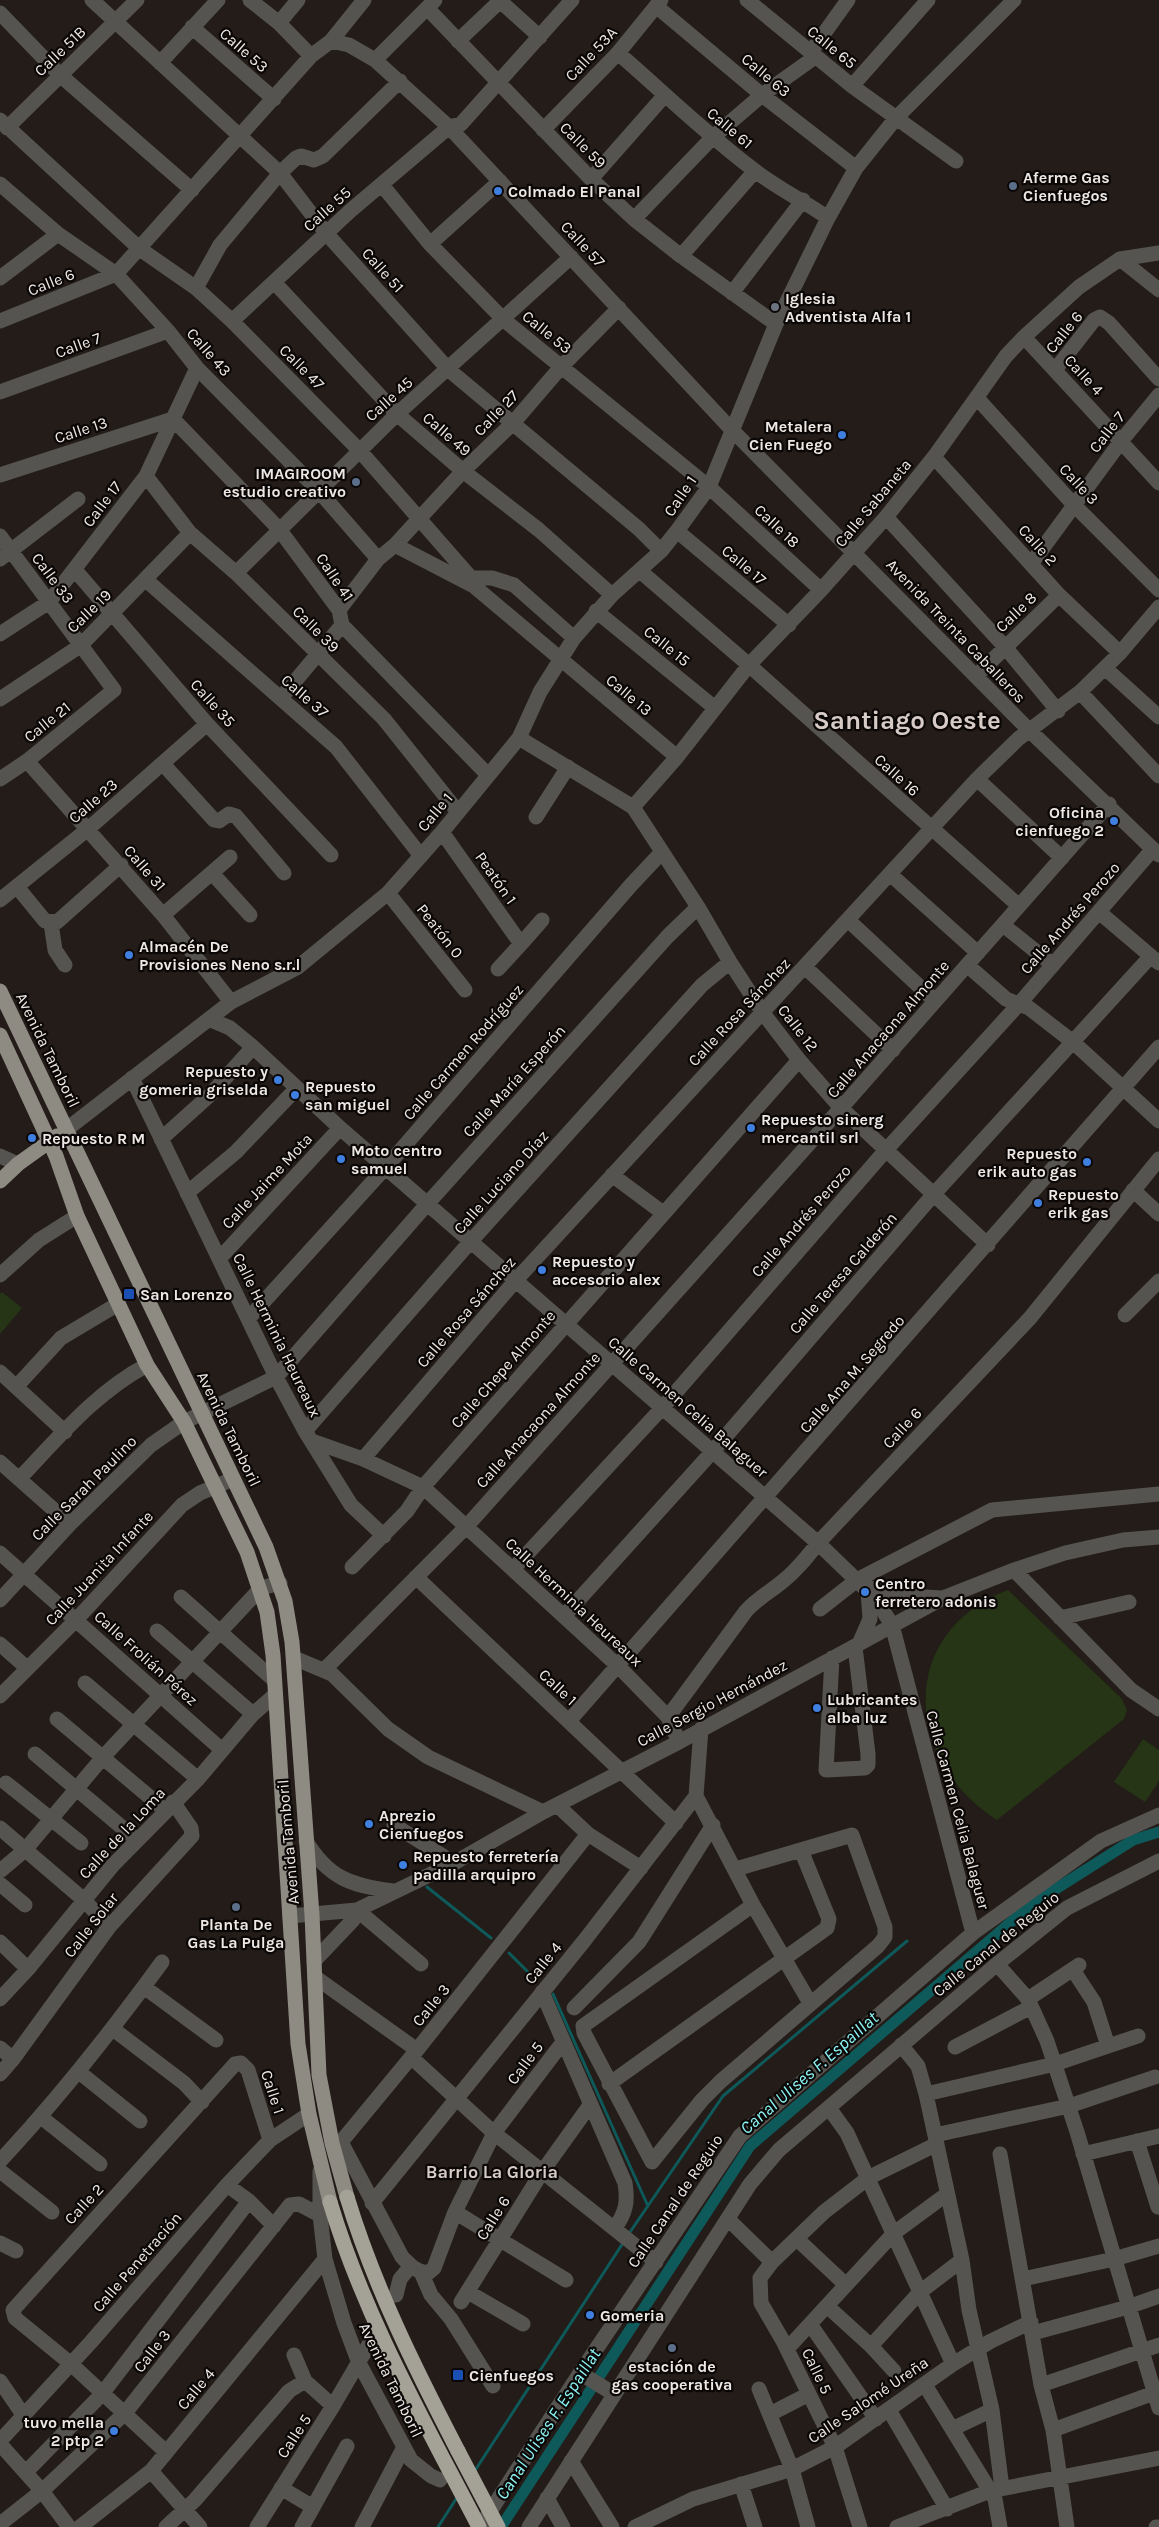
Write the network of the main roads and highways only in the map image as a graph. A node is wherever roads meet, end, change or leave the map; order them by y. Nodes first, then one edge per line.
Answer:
1 (0, 991) edge
2 (0, 1035) edge
3 (67, 1128) junction
4 (50, 1142) junction
5 (0, 1181) edge
6 (347, 2197) joint
7 (330, 2202) joint
8 (479, 2527) edge
9 (498, 2527) edge

1 - 3 main road, Avenida Tamboril
2 - 4 main road, Avenida Tamboril
3 - 4 main road
3 - 6 main road, Avenida Tamboril
4 - 5 main road
4 - 7 main road, Avenida Tamboril
6 - 9 highway, bridge
7 - 8 highway

